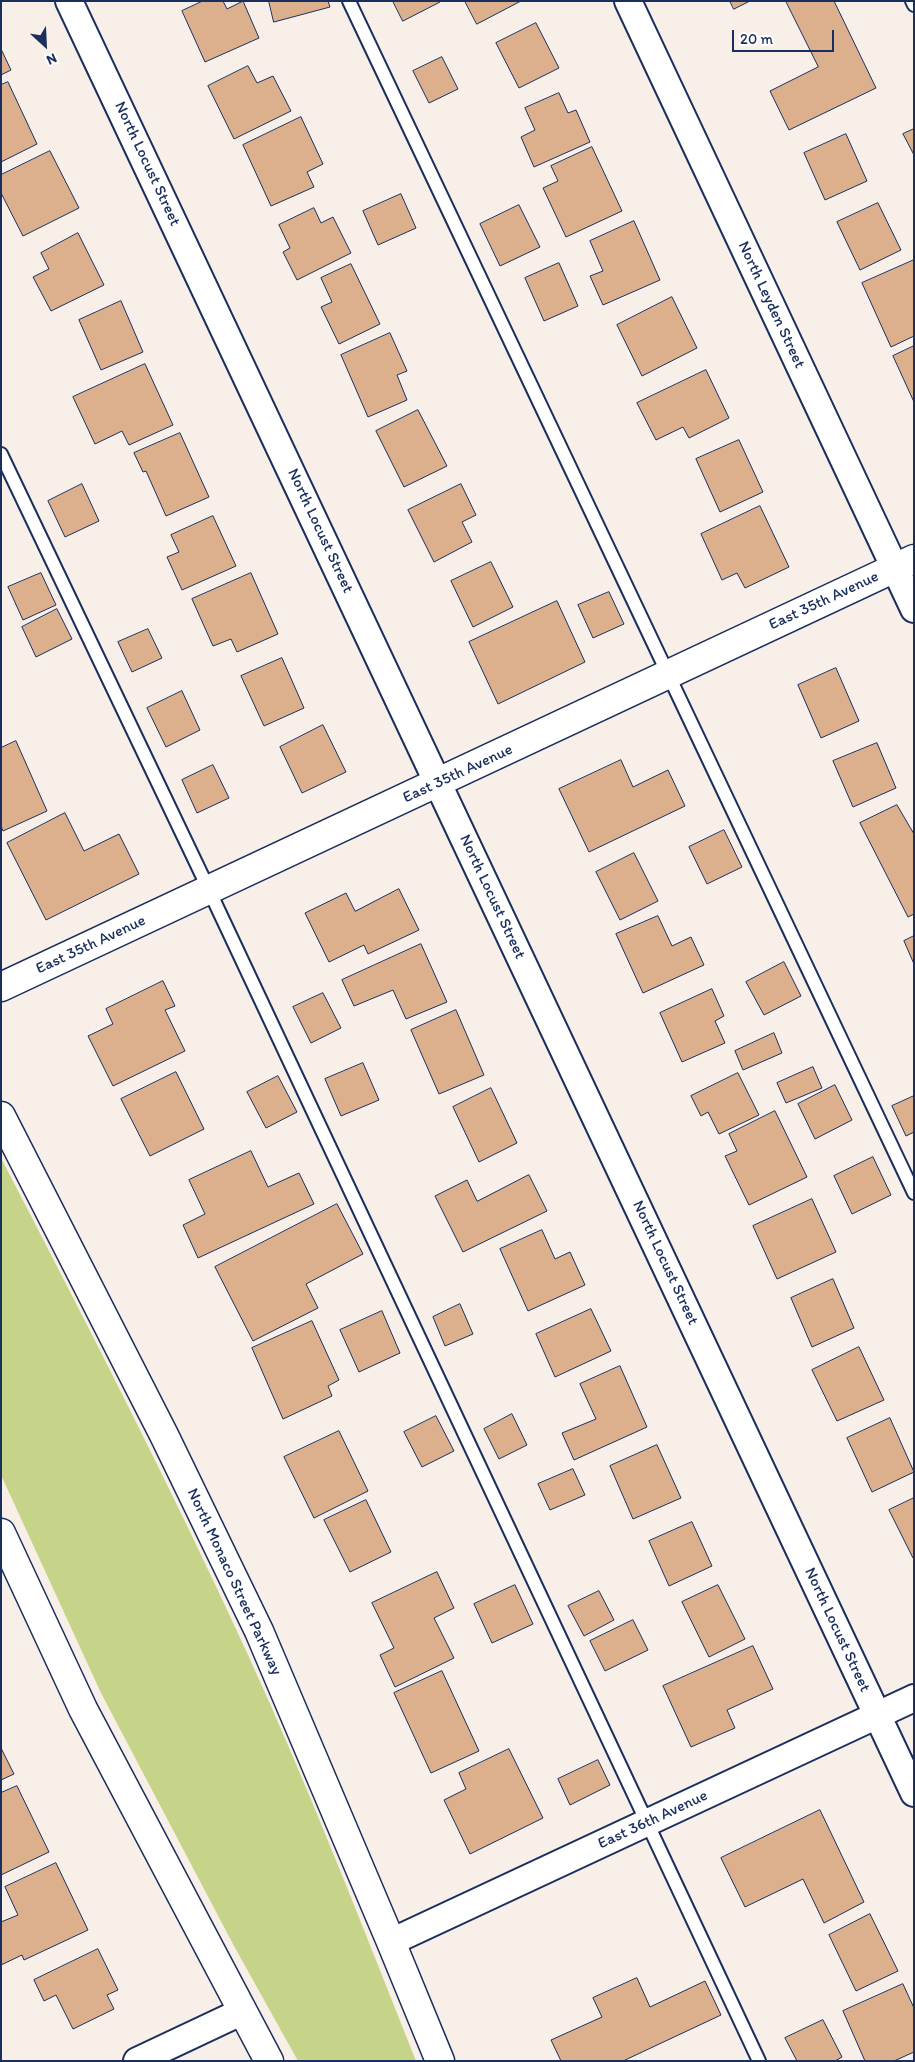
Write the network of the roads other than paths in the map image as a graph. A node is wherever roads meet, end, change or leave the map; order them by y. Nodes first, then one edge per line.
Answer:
1 (69, 1) edge
2 (349, 1) edge
3 (628, 1) edge
4 (912, 1) edge
5 (914, 5) edge
6 (1, 454) edge
7 (904, 564) edge
8 (914, 609) edge
9 (669, 675) junction
10 (439, 782) junction
11 (209, 890) junction
12 (1, 987) edge
13 (1, 1116) edge
14 (914, 1193) edge
15 (1, 1533) edge
16 (914, 1698) edge
17 (877, 1715) junction
18 (914, 1793) edge
19 (646, 1823) junction
20 (391, 1942) junction
21 (242, 2012) junction
22 (137, 2061) edge
23 (269, 2061) edge
24 (440, 2061) edge
25 (759, 2061) edge

1 - 10 street, North Locust Street
2 - 9 lane
3 - 7 street, North Leyden Street
4 - 5 lane
6 - 11 lane
7 - 8 street, North Leyden Street
7 - 9 street, East 35th Avenue
9 - 10 street, East 35th Avenue
9 - 14 lane
10 - 11 street, East 35th Avenue
10 - 17 street, North Locust Street
11 - 12 street, East 35th Avenue
11 - 19 lane
13 - 20 street, North Monaco Street Parkway
15 - 21 street
16 - 17 street, East 36th Avenue
17 - 18 street, North Locust Street
17 - 19 street, East 36th Avenue
19 - 20 street, East 36th Avenue
19 - 25 lane
20 - 24 street, North Monaco Street Parkway
21 - 22 street
21 - 23 street

